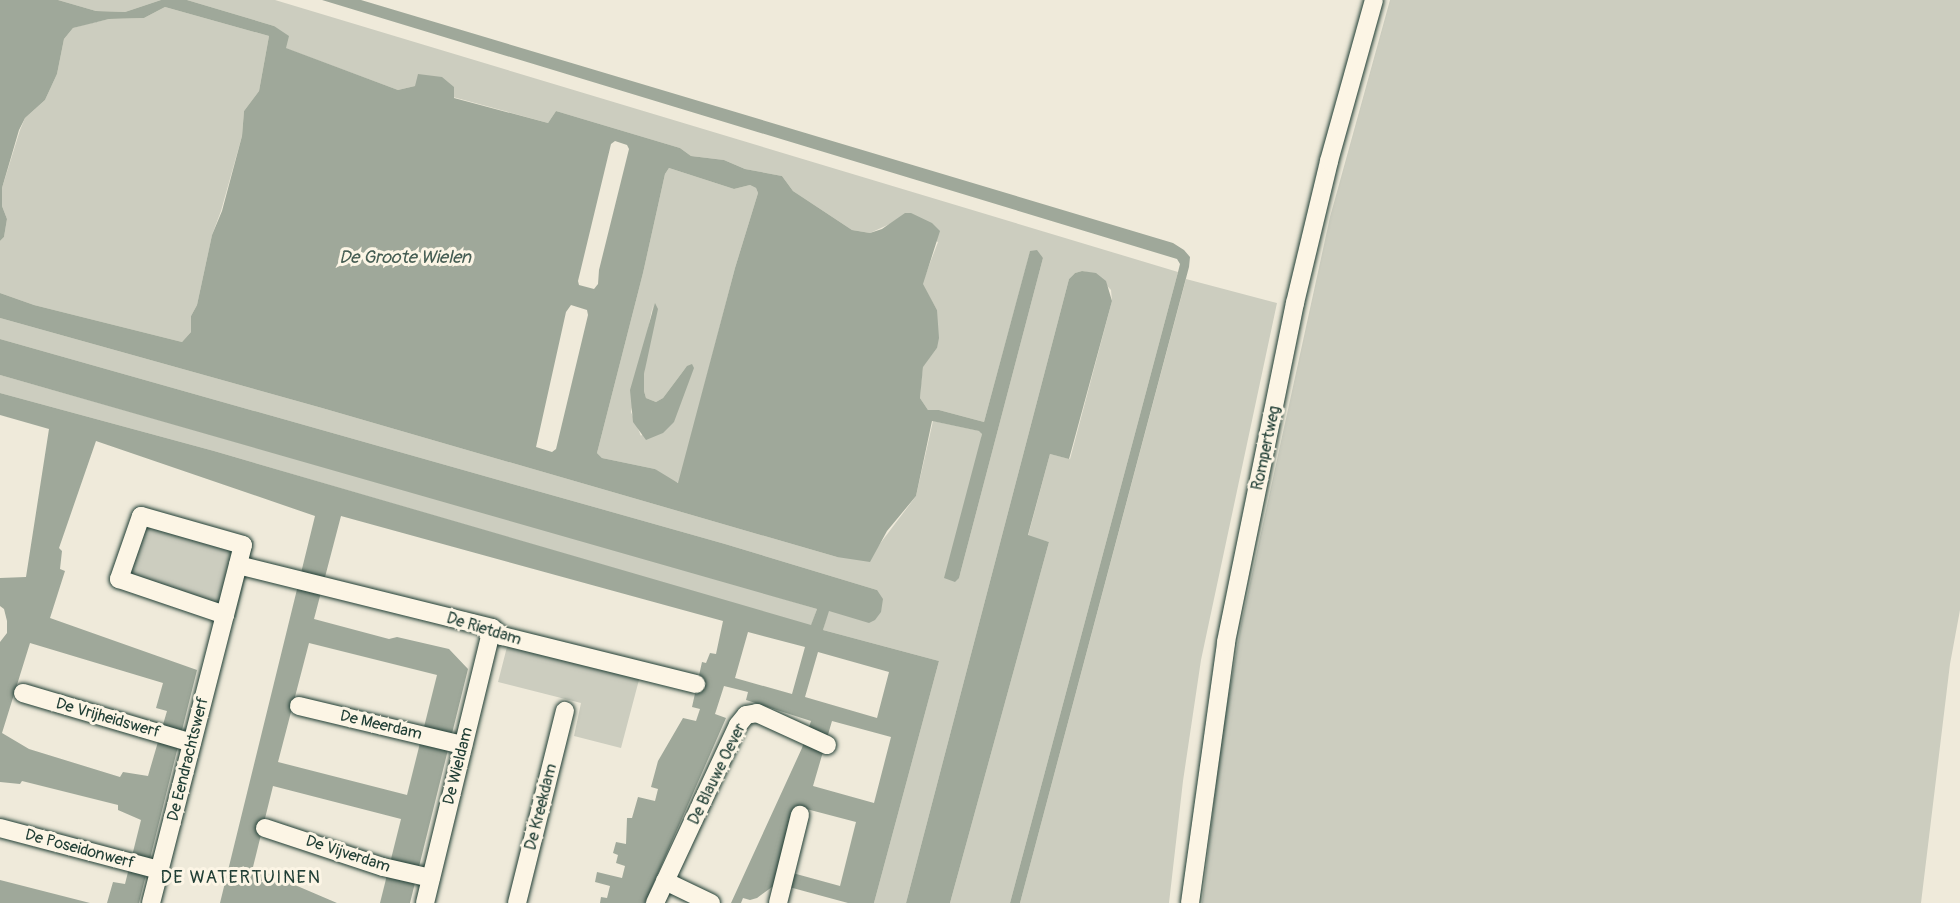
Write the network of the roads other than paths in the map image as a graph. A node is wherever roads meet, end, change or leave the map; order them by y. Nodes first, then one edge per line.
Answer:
1 (1374, 0) edge
2 (238, 564) junction
3 (225, 615) junction
4 (492, 628) junction
5 (696, 684) dead end
6 (23, 693) dead end
7 (299, 706) dead end
8 (565, 711) dead end
9 (188, 741) junction
10 (459, 744) junction
11 (827, 745) dead end
12 (800, 815) dead end
13 (0, 828) edge
14 (266, 828) dead end
15 (156, 869) junction
16 (426, 878) junction
17 (665, 881) junction
18 (779, 899) edge
19 (151, 903) edge
20 (424, 903) edge
21 (518, 903) edge
22 (655, 903) edge
23 (711, 903) edge
24 (1190, 903) edge

1 - 24 street, Rompertweg
2 - 3 street, De Eendrachtswerf
2 - 3 street, De Eendrachtswerf
2 - 4 street, De Rietdam
3 - 9 street, De Eendrachtswerf
4 - 5 street, De Rietdam
4 - 10 street, De Wieldam
6 - 9 street, De Vrijheidswerf
7 - 10 street, De Meerdam
8 - 21 street, De Kreekdam
9 - 15 street, De Eendrachtswerf
10 - 16 street, De Wieldam
11 - 17 street, De Blauwe Oever
12 - 18 street
13 - 15 street, De Poseidonwerf
14 - 16 street, De Vijverdam
15 - 19 street, De Eendrachtswerf
16 - 20 street, De Wieldam
17 - 22 street, De Blauwe Oever
17 - 23 street

